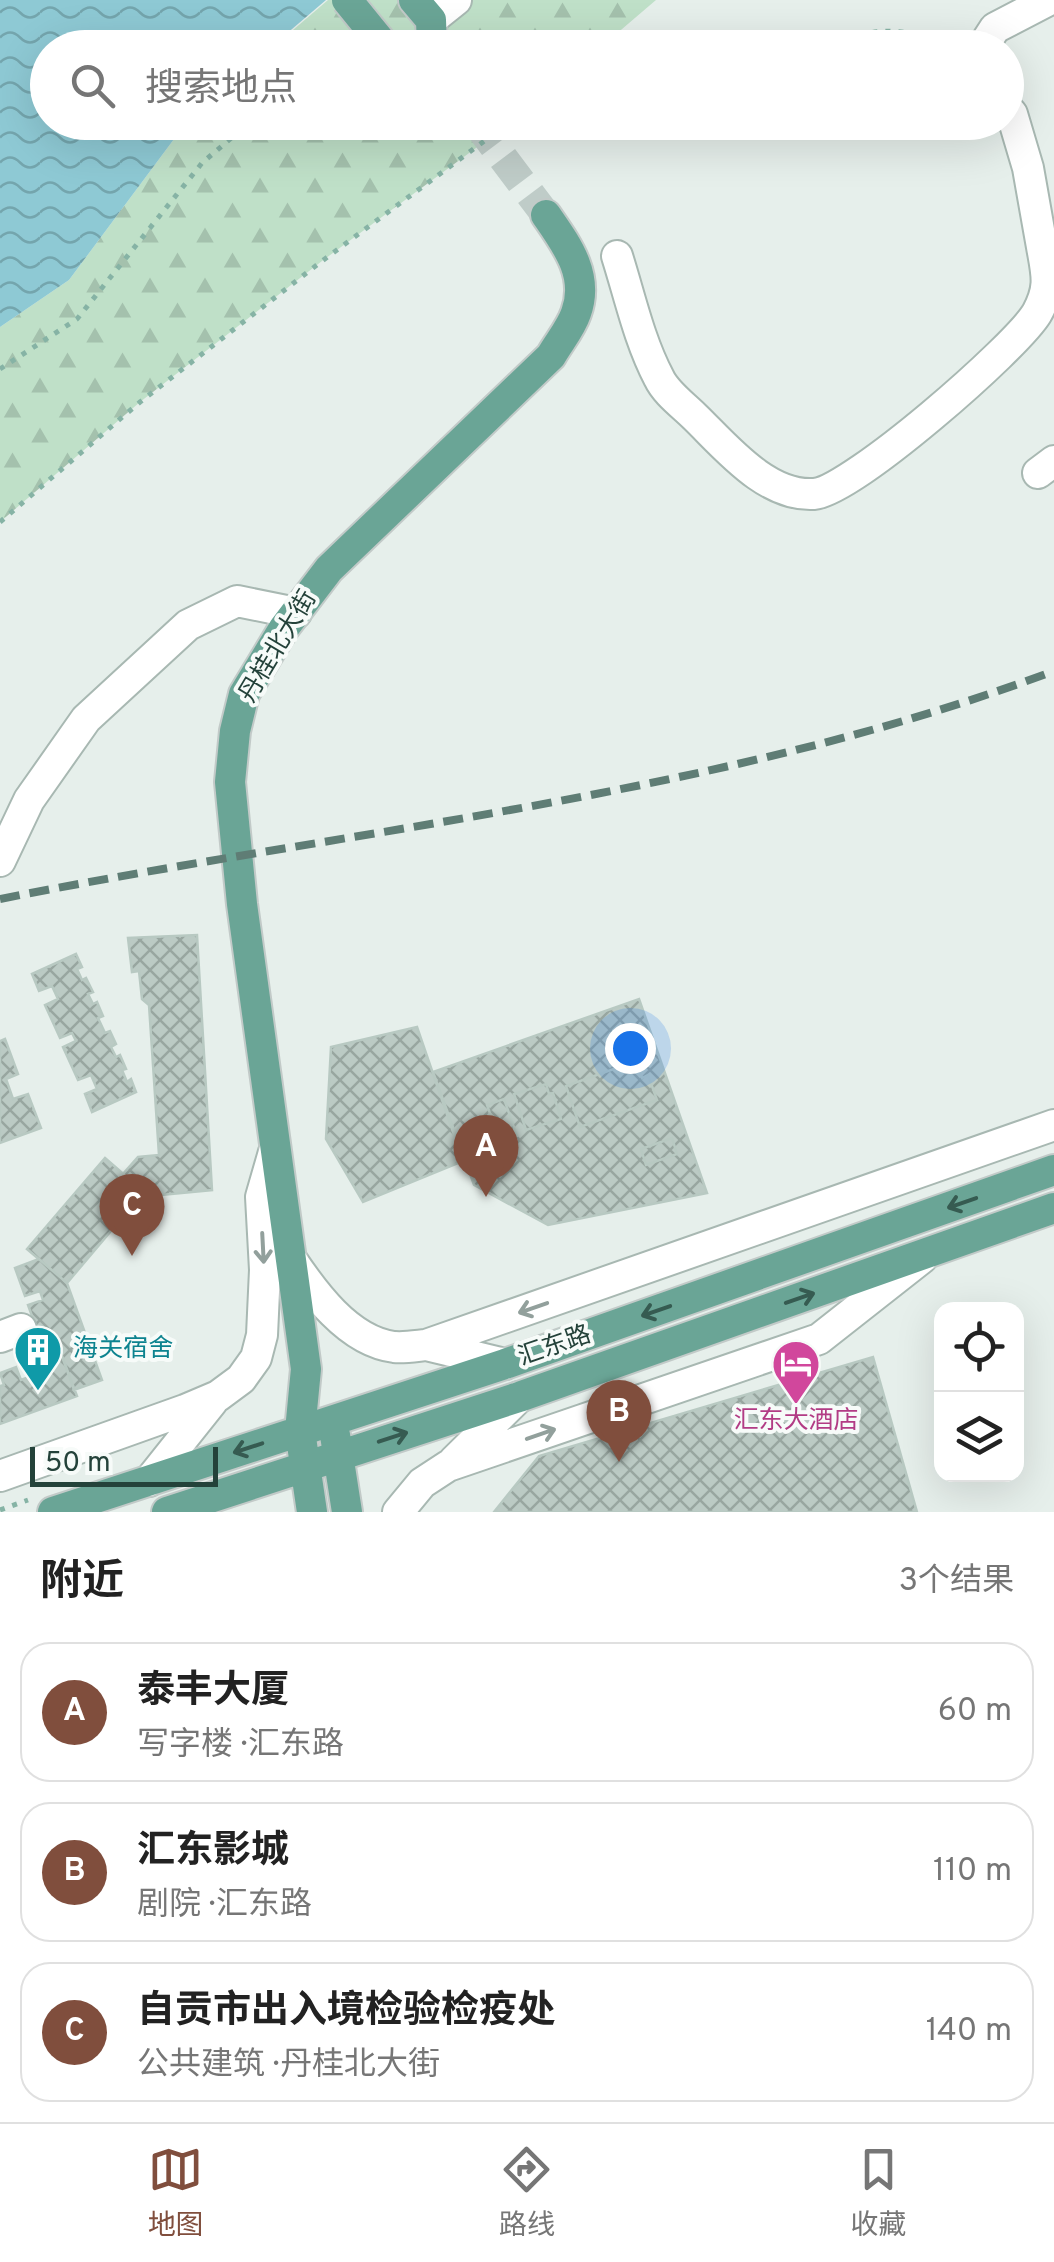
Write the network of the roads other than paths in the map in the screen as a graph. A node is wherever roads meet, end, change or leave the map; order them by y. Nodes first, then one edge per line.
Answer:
1 (347, 0) edge
2 (456, 0) edge
3 (1049, 0) edge
4 (426, 22) edge
5 (371, 30) edge
6 (994, 30) edge
7 (1020, 140) edge
8 (546, 215) tunnel mouth
9 (1048, 254) edge
10 (617, 256) dead end
11 (296, 613) junction
12 (0, 861) edge
13 (1054, 1125) edge
14 (274, 1152) junction
15 (1054, 1170) edge
16 (1054, 1208) edge
17 (929, 1252) junction
18 (290, 1256) junction
19 (426, 1346) junction
20 (505, 1364) junction
21 (306, 1369) junction
22 (218, 1396) junction
23 (519, 1397) junction
24 (332, 1420) junction
25 (300, 1430) junction
26 (338, 1455) junction
27 (305, 1466) junction
28 (448, 1466) junction
29 (0, 1476) edge
30 (149, 1480) junction
31 (42, 1506) edge
32 (168, 1512) edge
33 (312, 1512) edge
34 (347, 1512) edge
35 (398, 1512) edge

1 - 5 main road, bridge
2 - 4 street
3 - 6 street
7 - 9 street
8 - 11 main road, 丹桂北大街
9 - 10 street
11 - 12 street
11 - 14 main road, 丹桂北大街
13 -> 19 street
14 - 18 main road, 丹桂北大街
14 -> 22 street
15 -> 20 main road, 汇东路
16 - 17 main road, 汇东路
23 -> 17 main road, 汇东路
28 -> 17 street
18 - 19 street
18 - 21 main road, 丹桂北大街
19 - 20 street
20 - 24 main road, 汇东路
21 - 24 main road, 丹桂北大街
21 - 25 main road, 丹桂北大街
22 - 29 street
22 - 30 street
26 -> 23 main road, 汇东路
23 - 28 street
24 - 25 main road, 汇东路
24 - 26 main road, 丹桂北大街
25 - 27 main road, 丹桂北大街
25 -> 30 main road, 汇东路
26 - 27 main road, 汇东路
26 - 34 main road, 丹桂北大街
27 - 32 main road, 汇东路
27 - 33 main road, 丹桂北大街
28 - 35 street
30 - 31 main road, 汇东路

